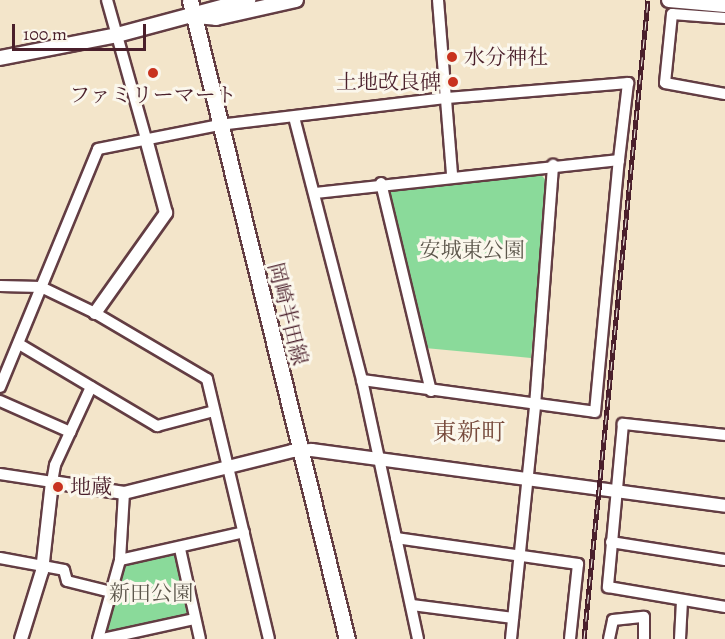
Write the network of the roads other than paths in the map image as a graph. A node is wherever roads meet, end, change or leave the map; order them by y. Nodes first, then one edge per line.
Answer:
1 (107, 0) edge
2 (190, 0) edge
3 (296, 0) edge
4 (438, 0) edge
5 (669, 0) edge
6 (247, 3) edge
7 (725, 6) edge
8 (193, 16) junction
9 (725, 18) edge
10 (117, 35) junction
11 (0, 58) edge
12 (725, 94) edge
13 (447, 98) junction
14 (294, 117) junction
15 (219, 124) junction
16 (146, 139) junction
17 (619, 160) junction
18 (554, 165) junction
19 (452, 175) junction
20 (381, 183) junction
21 (316, 193) junction
22 (0, 286) edge
23 (41, 287) junction
24 (95, 313) junction
25 (19, 344) junction
26 (362, 380) junction
27 (0, 387) edge
28 (91, 387) junction
29 (431, 391) junction
30 (0, 401) edge
31 (535, 406) junction
32 (214, 411) junction
33 (70, 432) junction
34 (725, 435) edge
35 (300, 450) junction
36 (380, 458) junction
37 (228, 466) junction
38 (0, 474) edge
39 (528, 478) junction
40 (52, 482) junction
41 (617, 491) junction
42 (124, 493) junction
43 (725, 506) edge
44 (244, 532) junction
45 (396, 538) junction
46 (611, 542) junction
47 (180, 549) junction
48 (521, 553) junction
49 (0, 558) edge
50 (120, 560) junction
51 (725, 560) edge
52 (43, 564) junction
53 (111, 592) junction
54 (682, 600) junction
55 (412, 605) junction
56 (725, 607) edge
57 (513, 618) junction
58 (195, 620) junction
59 (21, 639) edge
60 (98, 639) edge
61 (104, 639) edge
62 (200, 639) edge
63 (269, 639) edge
64 (347, 639) edge
65 (418, 639) edge
66 (511, 639) edge
67 (570, 639) edge
68 (609, 639) edge
69 (644, 639) edge
70 (680, 639) edge

1 - 10 street
2 - 8 main road, 岡崎半田線
3 - 6 main road
4 - 13 street
5 - 7 main road
6 - 8 main road
8 - 10 main road
8 - 15 main road, 岡崎半田線
9 - 12 street
10 - 11 main road
10 - 16 street
13 - 14 street
13 - 17 street
13 - 19 street
14 - 15 street
14 - 21 street
15 - 16 street
15 - 35 main road, 岡崎半田線
16 - 23 street
16 - 24 street
17 - 18 street
17 - 31 street
18 - 19 street
18 - 31 street
19 - 20 street
20 - 21 street
20 - 29 street
21 - 26 street
22 - 23 street
23 - 24 street
23 - 25 street
24 - 32 street
25 - 27 street
25 - 28 street
26 - 29 street
26 - 36 street
28 - 32 street
28 - 33 street
29 - 31 street
30 - 33 street
31 - 39 street
32 - 37 street
33 - 40 street
34 - 41 street
35 - 36 street
35 - 37 street
35 - 64 main road, 岡崎半田線
36 - 39 street
36 - 45 street
37 - 42 street
37 - 44 street
38 - 40 street
39 - 41 street
39 - 48 street
40 - 42 street
40 - 52 street
41 - 43 street
41 - 46 street
42 - 50 street
44 - 47 street
44 - 63 street
45 - 48 street
45 - 55 street
46 - 51 street
46 - 54 street
47 - 50 street
47 - 58 street
48 - 57 street
48 - 67 street
49 - 52 street
50 - 53 street
52 - 53 street
52 - 59 street
53 - 60 street
54 - 56 street
54 - 70 street
55 - 57 street
55 - 65 street
57 - 66 street
58 - 61 street
58 - 62 street
68 - 69 street

